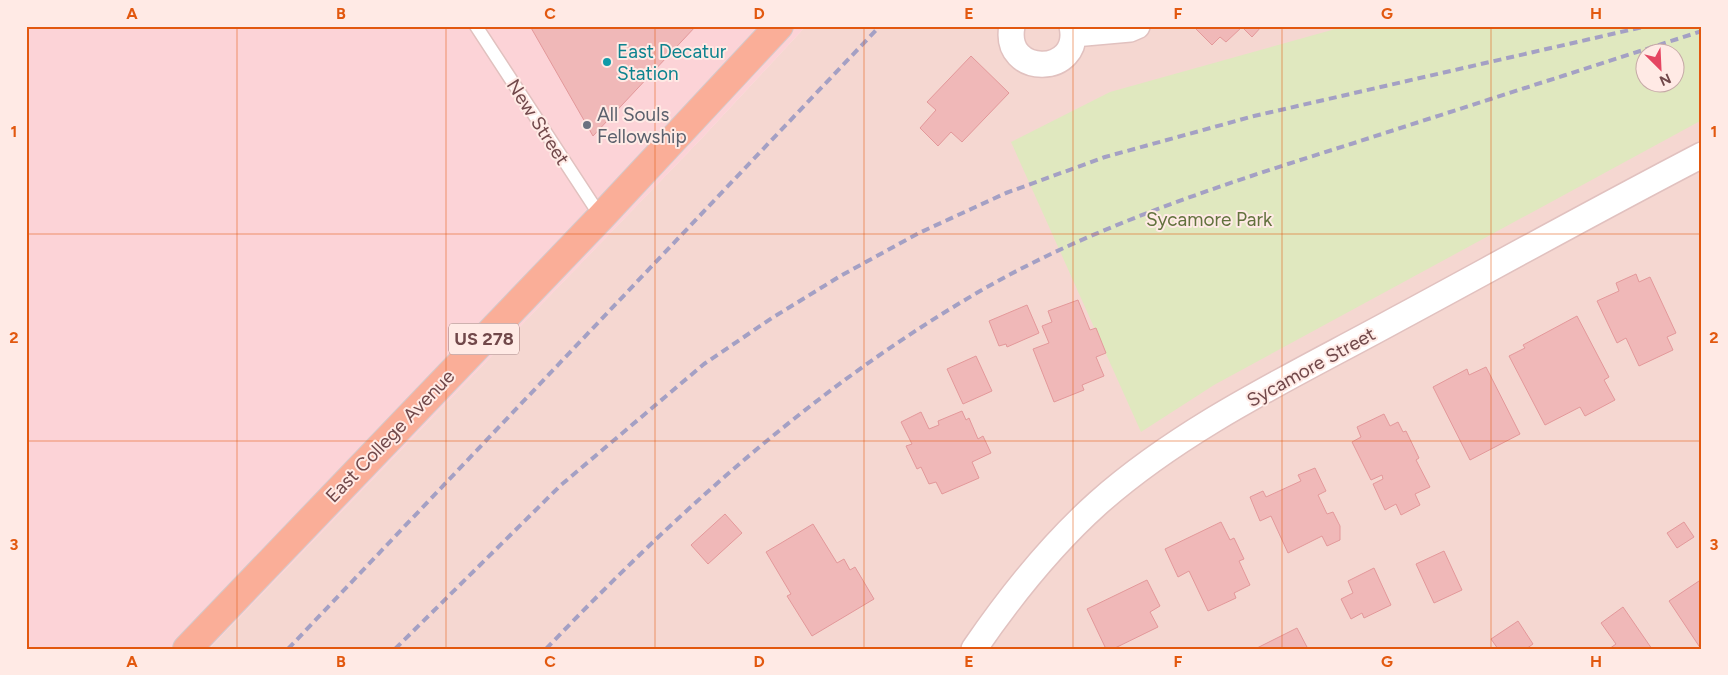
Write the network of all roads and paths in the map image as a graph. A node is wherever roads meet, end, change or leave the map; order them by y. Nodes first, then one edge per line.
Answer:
1 (476, 26) edge
2 (779, 26) edge
3 (1012, 26) edge
4 (1137, 26) edge
5 (1073, 30) edge
6 (1702, 155) edge
7 (601, 217) junction
8 (187, 649) edge
9 (974, 649) edge

1 - 7 lane, New Street
2 - 7 main road, East College Avenue / US 278
3 - 5 street
4 - 5 street
6 - 9 street, Sycamore Street
7 - 8 main road, East College Avenue / US 278

